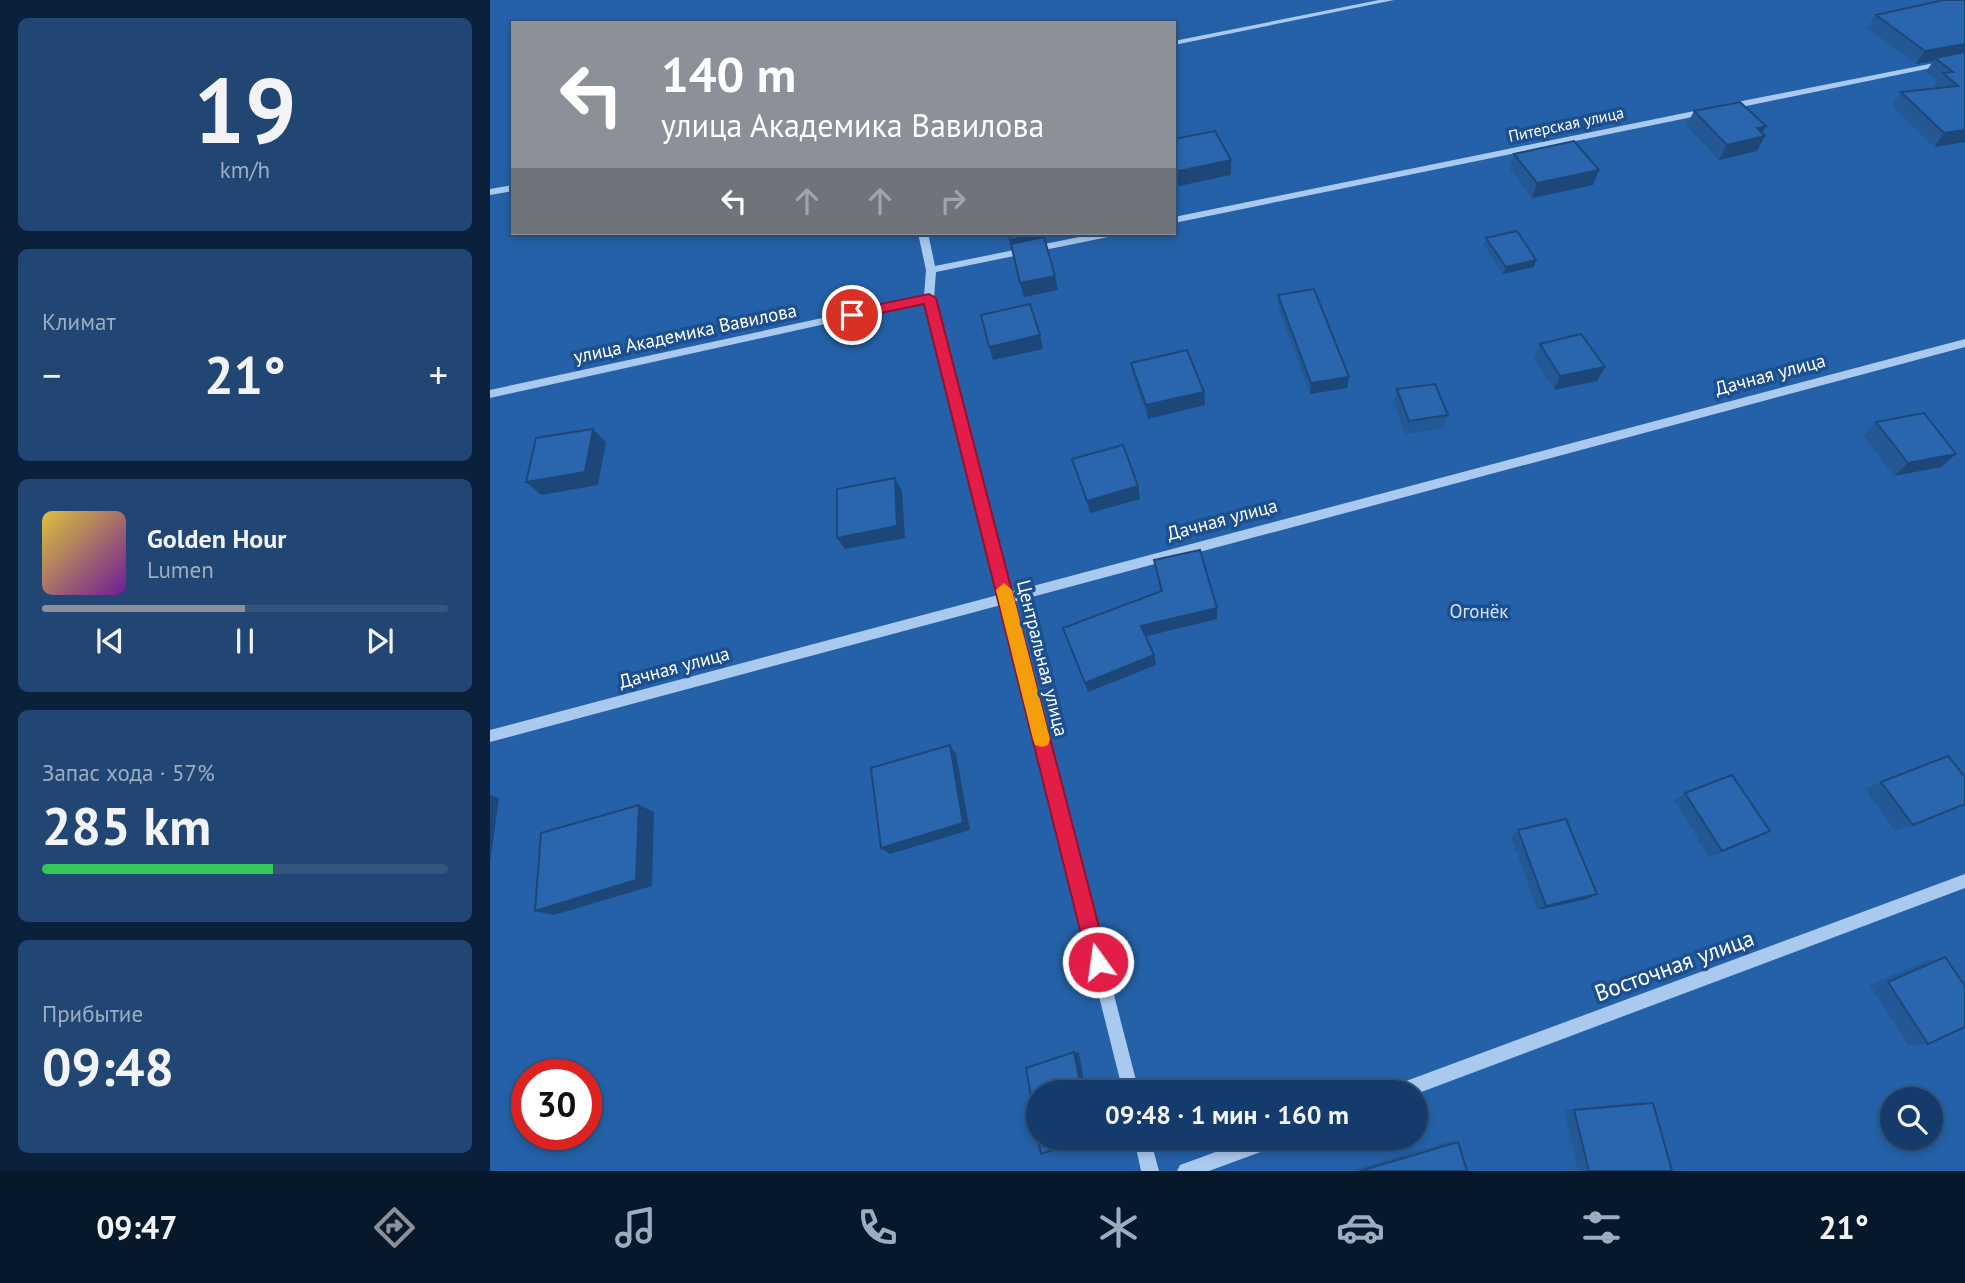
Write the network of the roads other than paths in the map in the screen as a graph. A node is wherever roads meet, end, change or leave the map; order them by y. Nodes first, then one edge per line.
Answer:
1 (1390, 0) edge
2 (1176, 43) edge
3 (1965, 59) edge
4 (511, 188) edge
5 (490, 192) edge
6 (1176, 220) edge
7 (923, 235) edge
8 (1103, 235) edge
9 (931, 270) junction
10 (929, 298) junction
11 (1965, 343) edge
12 (490, 394) edge
13 (1006, 597) junction
14 (490, 736) edge
15 (1965, 881) edge
16 (1128, 1080) edge
17 (1428, 1081) edge
18 (1145, 1150) edge
19 (1243, 1150) edge
20 (1150, 1171) edge
21 (1186, 1171) edge

1 - 2 street
3 - 6 street, Питерская улица
4 - 5 street
7 - 9 street, Центральная улица
8 - 9 street
9 - 10 street, Центральная улица
10 - 12 street, улица Академика Вавилова
10 - 13 street, Центральная улица
11 - 13 street, Дачная улица
13 - 14 street, Дачная улица
13 - 16 street, Центральная улица
15 - 17 street, Восточная улица
18 - 20 street
19 - 21 street

